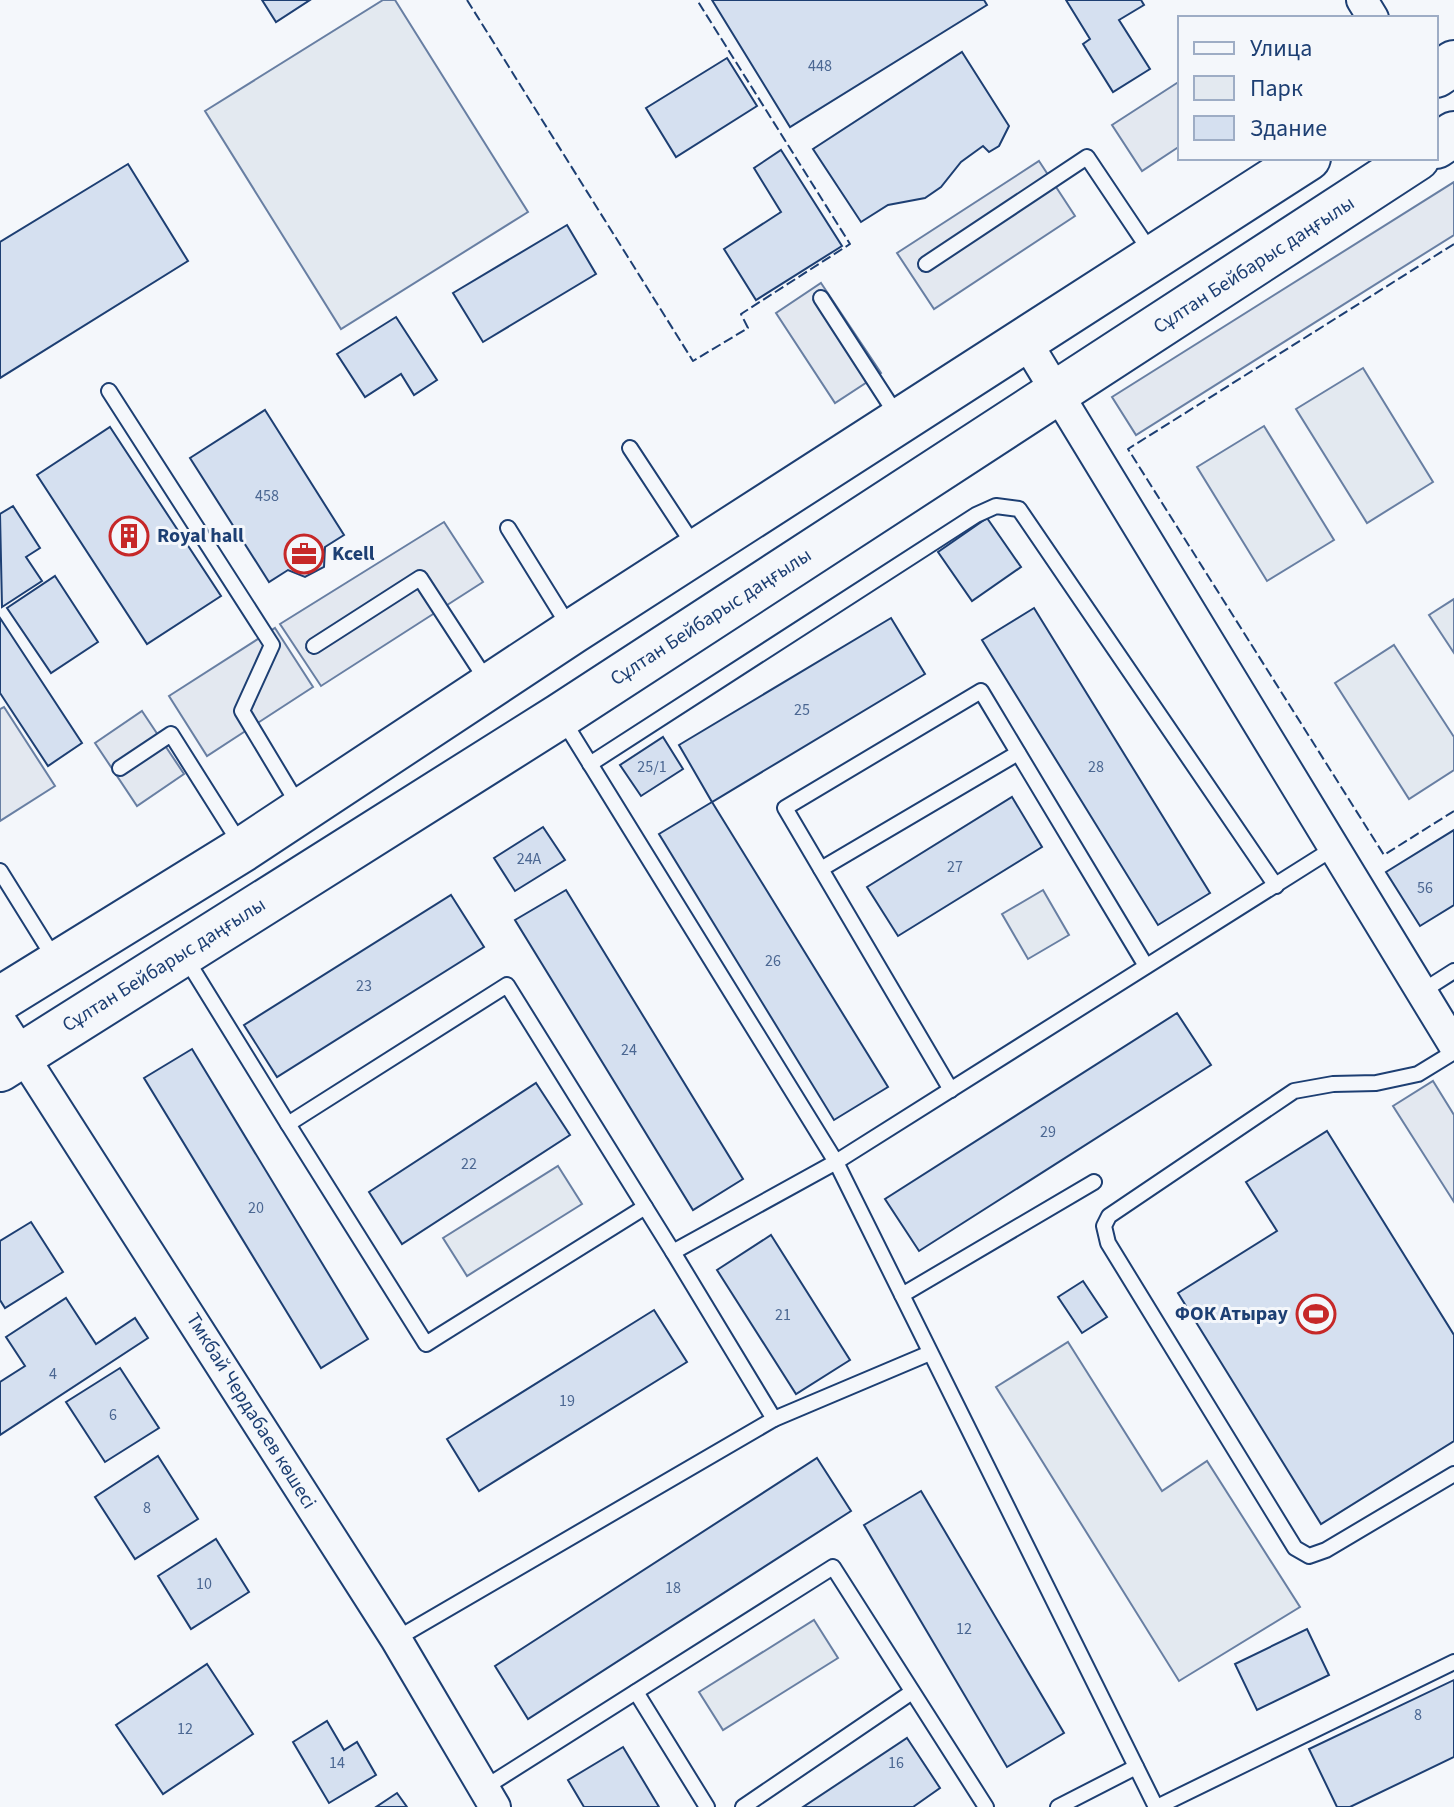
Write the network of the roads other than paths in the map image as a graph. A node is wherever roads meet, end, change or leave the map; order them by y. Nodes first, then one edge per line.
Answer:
1 (1305, 160) edge
2 (1414, 160) edge
3 (1154, 258) junction
4 (926, 264) dead end
5 (821, 298) dead end
6 (1025, 340) junction
7 (109, 391) dead end
8 (1057, 392) junction
9 (901, 421) junction
10 (630, 448) dead end
11 (508, 528) dead end
12 (698, 551) junction
13 (573, 631) junction
14 (314, 646) dead end
15 (492, 688) junction
16 (560, 716) junction
17 (1018, 753) junction
18 (590, 764) junction
19 (120, 768) dead end
20 (301, 810) junction
21 (1334, 848) junction
22 (243, 849) junction
23 (821, 869) junction
24 (0, 871) edge
25 (1276, 886) junction
26 (182, 954) junction
27 (58, 965) junction
28 (1146, 966) junction
29 (1454, 971) edge
30 (1421, 992) junction
31 (0, 999) edge
32 (1454, 1045) edge
33 (8, 1048) edge
34 (1454, 1052) edge
35 (951, 1090) junction
36 (288, 1124) junction
37 (836, 1162) junction
38 (1094, 1182) dead end
39 (645, 1207) junction
40 (673, 1252) junction
41 (902, 1295) junction
42 (930, 1353) junction
43 (774, 1419) junction
44 (1454, 1474) edge
45 (396, 1639) junction
46 (1454, 1662) edge
47 (636, 1692) junction
48 (912, 1692) junction
49 (1136, 1767) junction
50 (490, 1798) edge
51 (707, 1807) edge
52 (743, 1807) edge
53 (986, 1807) edge
54 (1058, 1807) edge
55 (1156, 1807) edge

1 - 3 main road
2 - 8 main road, Сұлтан Бейбарыс даңғылы
3 - 4 lane
3 - 6 main road
5 - 9 lane
6 - 8 street
6 - 9 main road
7 - 20 lane
8 - 16 main road, Сұлтан Бейбарыс даңғылы
8 - 21 street
9 - 12 main road
10 - 12 lane
11 - 13 lane
12 - 13 main road
13 - 15 main road
14 - 15 lane
15 - 20 main road
16 - 18 lane
16 - 26 main road, Сұлтан Бейбарыс даңғылы
17 - 23 lane
17 - 23 lane
17 - 28 lane
18 - 25 lane
18 - 37 lane
19 - 22 lane
20 - 22 main road
21 - 25 lane
21 - 30 street
22 - 27 main road
23 - 35 lane
24 - 27 lane
25 - 28 lane
26 - 33 main road, Сұлтан Бейбарыс даңғылы
26 - 36 lane
27 - 31 main road
28 - 35 lane
29 - 30 lane
30 - 32 street
33 - 45 street, Тмкбай Чердабаев көшесі
34 - 44 lane
35 - 37 lane
36 - 39 lane
36 - 39 lane
37 - 40 lane
37 - 41 lane
38 - 41 lane
39 - 40 lane
40 - 43 lane
41 - 42 lane
42 - 43 lane
42 - 49 lane
43 - 45 lane
45 - 50 street, Тмкбай Чердабаев көшесі
46 - 55 lane
47 - 48 lane
47 - 50 lane
47 - 51 lane
48 - 52 lane
48 - 53 lane
49 - 54 lane
49 - 55 lane

